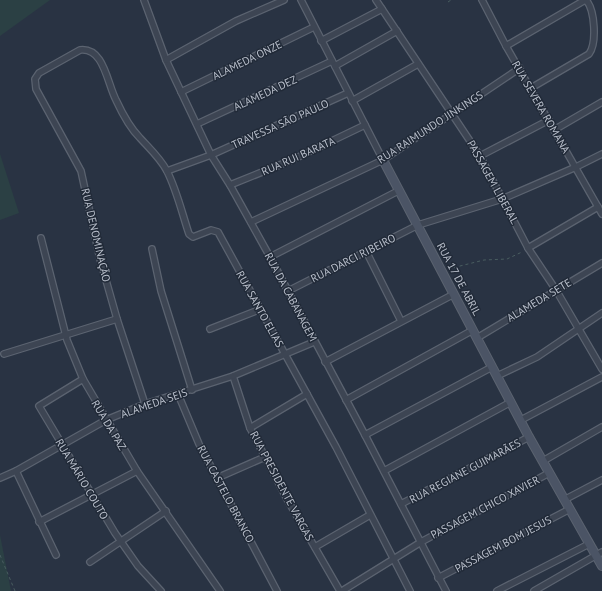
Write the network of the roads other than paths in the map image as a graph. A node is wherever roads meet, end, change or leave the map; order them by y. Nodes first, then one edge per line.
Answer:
1 (144, 0) edge
2 (284, 0) edge
3 (301, 0) edge
4 (376, 0) edge
5 (482, 0) edge
6 (586, 0) edge
7 (382, 9) junction
8 (314, 27) junction
9 (397, 31) junction
10 (321, 41) junction
11 (506, 46) junction
12 (99, 59) joint
13 (166, 60) junction
14 (333, 64) junction
15 (418, 64) junction
16 (520, 68) junction
17 (531, 88) junction
18 (181, 92) junction
19 (348, 93) junction
20 (352, 101) junction
21 (602, 102) edge
22 (453, 114) junction
23 (549, 120) junction
24 (198, 124) junction
25 (365, 125) junction
26 (554, 130) junction
27 (602, 154) edge
28 (211, 155) junction
29 (480, 156) junction
30 (382, 160) junction
31 (576, 168) junction
32 (167, 172) junction
33 (230, 185) junction
34 (398, 191) junction
35 (502, 199) junction
36 (601, 211) edge
37 (251, 222) junction
38 (418, 225) junction
39 (41, 238) dead end
40 (528, 248) junction
41 (152, 249) dead end
42 (366, 251) junction
43 (270, 257) junction
44 (602, 263) edge
45 (556, 290) junction
46 (288, 291) junction
47 (454, 294) junction
48 (260, 310) junction
49 (602, 313) edge
50 (117, 319) junction
51 (401, 321) junction
52 (210, 330) dead end
53 (578, 330) junction
54 (475, 334) junction
55 (66, 335) junction
56 (314, 342) junction
57 (4, 354) dead end
58 (286, 355) junction
59 (325, 362) junction
60 (492, 367) junction
61 (602, 369) edge
62 (233, 376) junction
63 (497, 376) junction
64 (602, 377) edge
65 (83, 379) junction
66 (192, 390) junction
67 (178, 394) junction
68 (307, 394) junction
69 (346, 400) junction
70 (511, 402) junction
71 (145, 404) junction
72 (106, 420) junction
73 (521, 420) junction
74 (602, 427) edge
75 (250, 428) junction
76 (365, 435) junction
77 (529, 437) junction
78 (61, 445) junction
79 (265, 457) junction
80 (542, 460) junction
81 (384, 470) junction
82 (16, 471) junction
83 (137, 471) junction
84 (549, 473) junction
85 (0, 478) edge
86 (217, 478) junction
87 (602, 480) edge
88 (91, 495) junction
89 (564, 500) junction
90 (401, 504) junction
91 (568, 510) junction
92 (166, 511) junction
93 (370, 515) junction
94 (39, 522) junction
95 (121, 541) junction
96 (421, 542) junction
97 (588, 544) junction
98 (315, 547) junction
99 (599, 554) edge
100 (56, 555) dead end
101 (393, 559) junction
102 (90, 562) dead end
103 (602, 566) edge
104 (438, 578) junction
105 (161, 591) edge
106 (220, 591) edge
107 (277, 591) edge
108 (341, 591) edge
109 (410, 591) edge
110 (446, 591) edge
111 (497, 591) edge
112 (534, 591) edge

1 - 13 street, RUA DA CABANAGEM
2 - 13 street
3 - 8 street, RUA 17 DE ABRIL
4 - 7 street, PASSAGEM LIBERAL
5 - 11 street, RUA SEVERA ROMANA
6 - 11 street
6 - 17 street
7 - 9 street, PASSAGEM LIBERAL
7 - 10 street
8 - 10 street, RUA 17 DE ABRIL
8 - 18 street, ALAMEDA ONZE
9 - 14 street, ALAMEDA DEZ
9 - 15 street, PASSAGEM LIBERAL
10 - 14 street, RUA 17 DE ABRIL
11 - 16 street, RUA SEVERA ROMANA
12 - 32 street, RUA SANTO ELIAS
12 - 50 street, RUA DENOMINAÇÃO
13 - 18 street, RUA DA CABANAGEM
14 - 19 street, RUA 17 DE ABRIL
14 - 24 street, ALAMEDA DEZ
15 - 20 street
15 - 22 street, PASSAGEM LIBERAL
16 - 17 street, RUA SEVERA ROMANA
16 - 22 street, RUA RAIMUNDO JINKINGS
17 - 23 street, RUA SEVERA ROMANA
18 - 24 street, RUA DA CABANAGEM
19 - 20 street, RUA 17 DE ABRIL
19 - 28 street, TRAVESSA SÃO PAULO
20 - 25 street, RUA 17 DE ABRIL
21 - 26 street
22 - 29 street, PASSAGEM LIBERAL
22 - 30 street, RUA RAIMUNDO JINKINGS
23 - 26 street, RUA SEVERA ROMANA
23 - 29 street
24 - 28 street, RUA DA CABANAGEM
25 - 30 street, RUA 17 DE ABRIL
25 - 33 street, RUA RUI BARATA
26 - 31 street, RUA SEVERA ROMANA
27 - 31 street, RUA DARCI RIBEIRO
28 - 32 street, TRAVESSA SÃO PAULO
28 - 33 street, RUA DA CABANAGEM
29 - 35 street, PASSAGEM LIBERAL
30 - 34 street, RUA 17 DE ABRIL
30 - 37 street, RUA RAIMUNDO JINKINGS
31 - 35 street, RUA DARCI RIBEIRO
31 - 36 street, RUA SEVERA ROMANA
32 - 48 street, RUA SANTO ELIAS
33 - 37 street, RUA DA CABANAGEM
34 - 38 street, RUA 17 DE ABRIL
34 - 43 street
35 - 38 street, RUA DARCI RIBEIRO
35 - 40 street, PASSAGEM LIBERAL
36 - 40 street
37 - 43 street, RUA DA CABANAGEM
38 - 42 street, RUA DARCI RIBEIRO
38 - 47 street, RUA 17 DE ABRIL
39 - 55 street, RUA DA PAZ
40 - 45 street, PASSAGEM LIBERAL
41 - 66 street
42 - 46 street, RUA DARCI RIBEIRO
42 - 51 street
43 - 46 street, RUA DA CABANAGEM
44 - 45 street, ALAMEDA SETE
45 - 53 street, PASSAGEM LIBERAL
45 - 54 street, ALAMEDA SETE
46 - 56 street, RUA DA CABANAGEM
47 - 51 street
47 - 54 street, RUA 17 DE ABRIL
48 - 52 street
48 - 58 street, RUA SANTO ELIAS
49 - 53 street
50 - 55 street
50 - 71 street, RUA DENOMINAÇÃO
51 - 59 street
53 - 61 street, PASSAGEM LIBERAL
53 - 63 street
54 - 60 street, RUA 17 DE ABRIL
54 - 69 street, ALAMEDA SETE
55 - 57 street
55 - 65 street, RUA DA PAZ
56 - 58 street, ALAMEDA SEIS
56 - 59 street, RUA DA CABANAGEM
58 - 62 street, ALAMEDA SEIS
58 - 68 street, RUA SANTO ELIAS
59 - 69 street, RUA DA CABANAGEM
60 - 63 street, RUA 17 DE ABRIL
60 - 76 street
62 - 66 street, ALAMEDA SEIS
62 - 75 street, RUA PRESIDENTE VARGAS
63 - 70 street, RUA 17 DE ABRIL
64 - 73 street
65 - 72 street, RUA DA PAZ
65 - 78 street, RUA MÁRIO COUTO
66 - 67 street, ALAMEDA SEIS
67 - 71 street, ALAMEDA SEIS
67 - 86 street, RUA CASTELO BRANCO
68 - 75 street
68 - 93 street, RUA SANTO ELIAS
69 - 76 street, RUA DA CABANAGEM
70 - 73 street, RUA 17 DE ABRIL
70 - 81 street
71 - 72 street, ALAMEDA SEIS
72 - 78 street, ALAMEDA SEIS
72 - 83 street, RUA DA PAZ
73 - 77 street, RUA 17 DE ABRIL
74 - 80 street
75 - 79 street, RUA PRESIDENTE VARGAS
76 - 81 street, RUA DA CABANAGEM
77 - 80 street, RUA 17 DE ABRIL
77 - 90 street, RUA REGIANE GUIMARÃES
78 - 82 street, ALAMEDA SEIS
78 - 88 street, RUA MÁRIO COUTO
79 - 86 street
79 - 98 street, RUA PRESIDENTE VARGAS
80 - 84 street, RUA 17 DE ABRIL
81 - 90 street, RUA DA CABANAGEM
82 - 85 street, ALAMEDA SEIS
82 - 94 street
83 - 88 street
83 - 92 street, RUA DA PAZ
84 - 89 street, RUA 17 DE ABRIL
84 - 96 street, PASSAGEM CHICO XAVIER
86 - 107 street, RUA CASTELO BRANCO
87 - 89 street
88 - 94 street
88 - 95 street, RUA MÁRIO COUTO
89 - 91 street, RUA 17 DE ABRIL
90 - 96 street, RUA DA CABANAGEM
91 - 97 street, RUA 17 DE ABRIL
91 - 104 street, PASSAGEM BOM JESUS
92 - 95 street
92 - 106 street, RUA DA PAZ
93 - 98 street
93 - 101 street, RUA SANTO ELIAS
94 - 100 street
95 - 102 street
95 - 105 street, RUA MÁRIO COUTO
96 - 101 street, PASSAGEM CHICO XAVIER
96 - 104 street, RUA DA CABANAGEM
97 - 99 street, RUA 17 DE ABRIL
97 - 111 street
98 - 108 street, RUA PRESIDENTE VARGAS
99 - 103 street, RUA 17 DE ABRIL
99 - 112 street
101 - 108 street, PASSAGEM CHICO XAVIER
101 - 109 street, RUA SANTO ELIAS
104 - 110 street, RUA DA CABANAGEM

